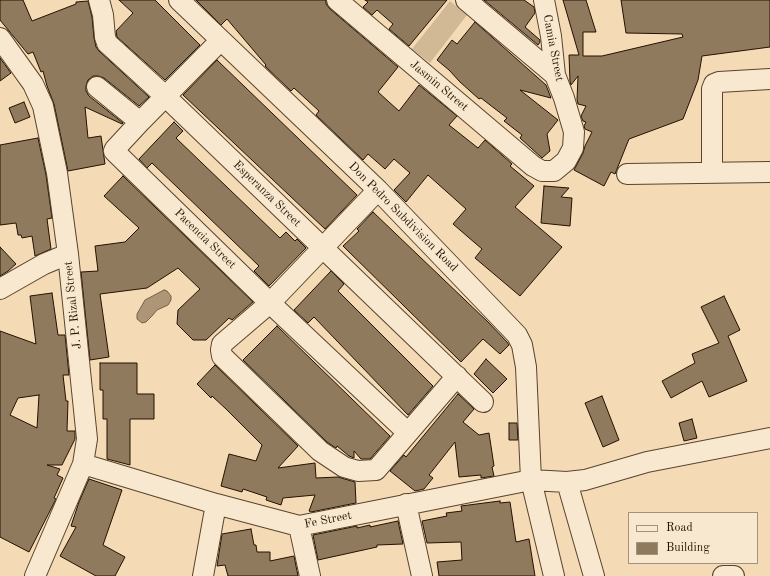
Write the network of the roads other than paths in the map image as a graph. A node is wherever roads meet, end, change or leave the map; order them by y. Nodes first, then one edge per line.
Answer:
1 (99, 0) edge
2 (179, 0) edge
3 (337, 0) edge
4 (466, 0) edge
5 (544, 0) edge
6 (0, 38) edge
7 (221, 40) junction
8 (555, 75) junction
9 (770, 79) edge
10 (97, 87) dead end
11 (165, 96) junction
12 (140, 122) junction
13 (542, 171) joint
14 (770, 172) edge
15 (712, 173) junction
16 (626, 174) dead end
17 (378, 190) junction
18 (323, 248) junction
19 (68, 254) junction
20 (0, 289) edge
21 (270, 303) junction
22 (456, 376) junction
23 (483, 402) dead end
24 (407, 432) junction
25 (770, 438) edge
26 (83, 464) junction
27 (531, 480) junction
28 (567, 482) junction
29 (216, 504) junction
30 (406, 504) junction
31 (299, 526) junction
32 (35, 576) edge
33 (203, 576) edge
34 (310, 576) edge
35 (422, 576) edge
36 (554, 576) edge
37 (594, 576) edge
38 (723, 576) edge
39 (734, 576) edge

1 - 11 street, Esperanza Street
2 - 7 street, Don Pedro Subdivision Road
3 - 13 street, Jasmin Street
4 - 8 street
5 - 8 street, Camia Street
6 - 19 street, J. P. Rizal Street
7 - 11 street, Pacencia Street
7 - 17 street, Don Pedro Subdivision Road
8 - 13 street, Camia Street
9 - 15 street
10 - 12 street
11 - 12 street, Pacencia Street
11 - 18 street, Esperanza Street
12 - 21 street, Pacencia Street
14 - 15 street
15 - 16 street
17 - 18 street
17 - 27 street, Don Pedro Subdivision Road
18 - 21 street
18 - 22 street, Esperanza Street
19 - 20 street
19 - 26 street, J. P. Rizal Street
21 - 24 street, Pacencia Street
21 - 24 street
22 - 23 street, Esperanza Street
22 - 24 street
25 - 28 street, Fe Street
26 - 29 street, Fe Street
26 - 32 street, J. P. Rizal Street
27 - 28 street, Fe Street
27 - 30 street, Fe Street
27 - 36 street, Don Pedro Subdivision Road
28 - 37 street
29 - 31 street, Fe Street
29 - 33 street
30 - 31 street, Fe Street
30 - 35 street
31 - 34 street
38 - 39 street

